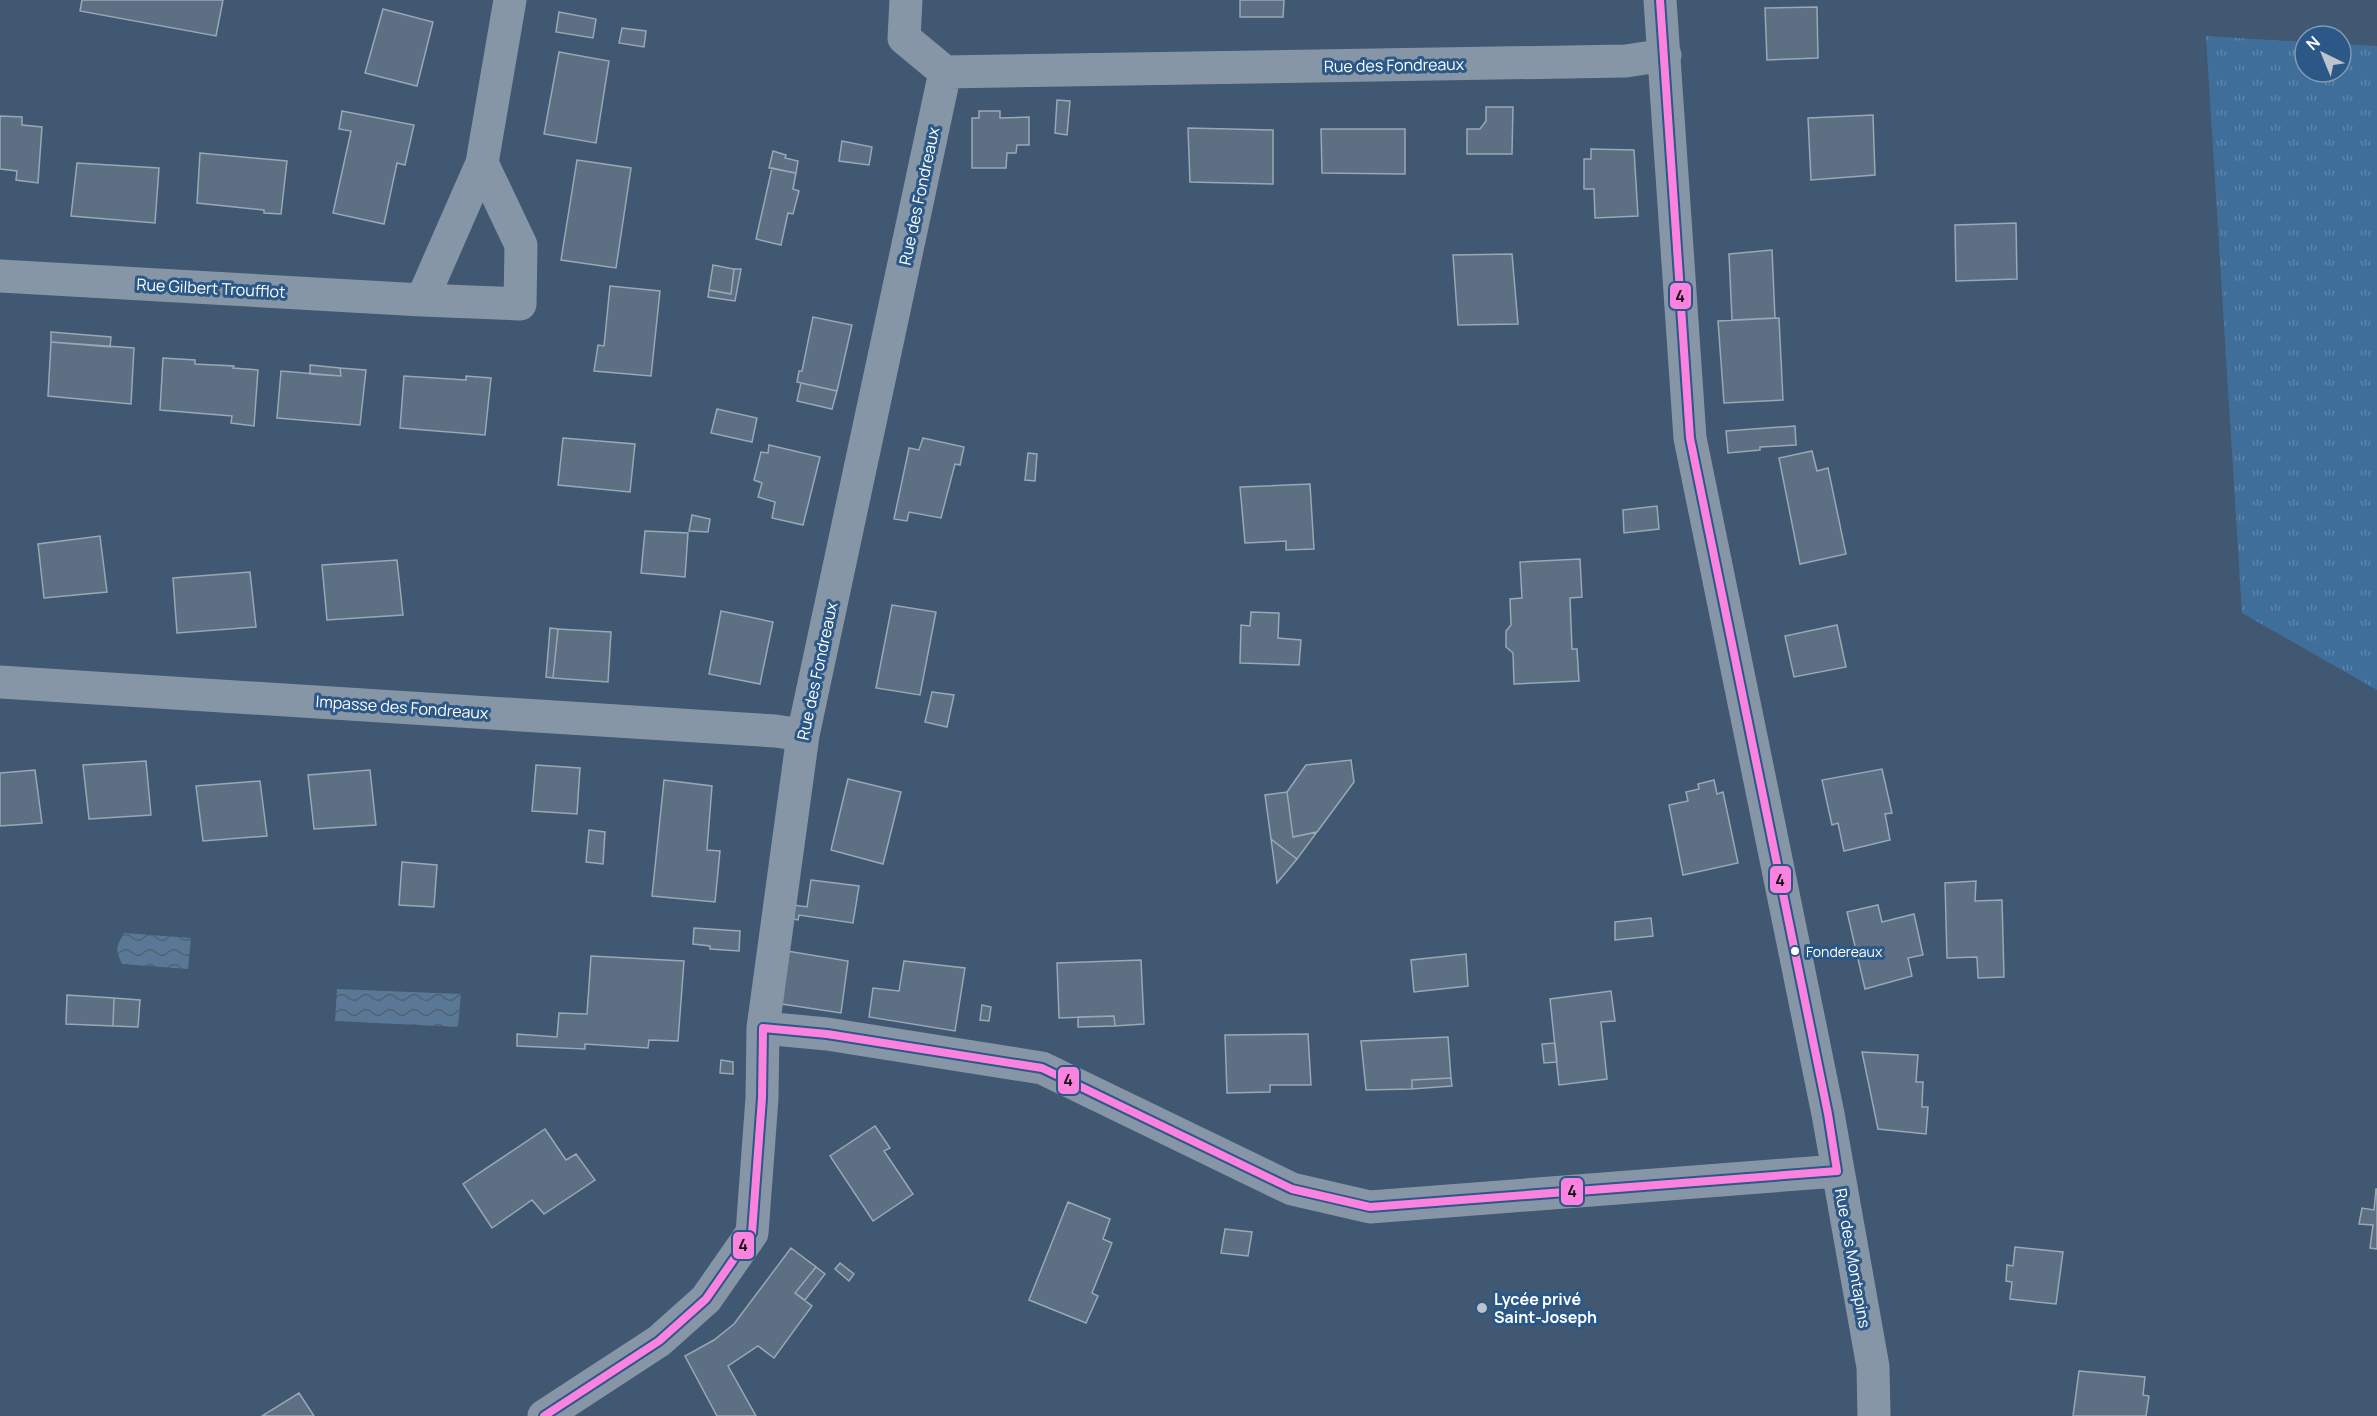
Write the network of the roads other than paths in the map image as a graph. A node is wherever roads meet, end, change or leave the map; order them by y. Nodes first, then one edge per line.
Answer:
1 (510, 0) edge
2 (906, 0) edge
3 (1660, 0) edge
4 (1665, 56) junction
5 (945, 72) junction
6 (482, 163) junction
7 (0, 276) edge
8 (422, 300) junction
9 (0, 682) edge
10 (803, 735) junction
11 (763, 1028) junction
12 (1838, 1171) junction
13 (544, 1416) edge
14 (1874, 1416) edge

1 - 6 street
2 - 5 street
3 - 4 street, Rue des Montapins
4 - 5 street, Rue des Fondreaux
4 - 12 street, Rue des Montapins
5 - 10 street, Rue des Fondreaux
6 - 8 street
6 - 8 street, Rue Gilbert Troufflot
7 - 8 street, Rue Gilbert Troufflot
9 - 10 street, Impasse des Fondreaux
10 - 11 street, Rue des Fondreaux
11 - 12 street
11 - 13 street, Rue des Fondreaux
12 - 14 street, Rue des Montapins

